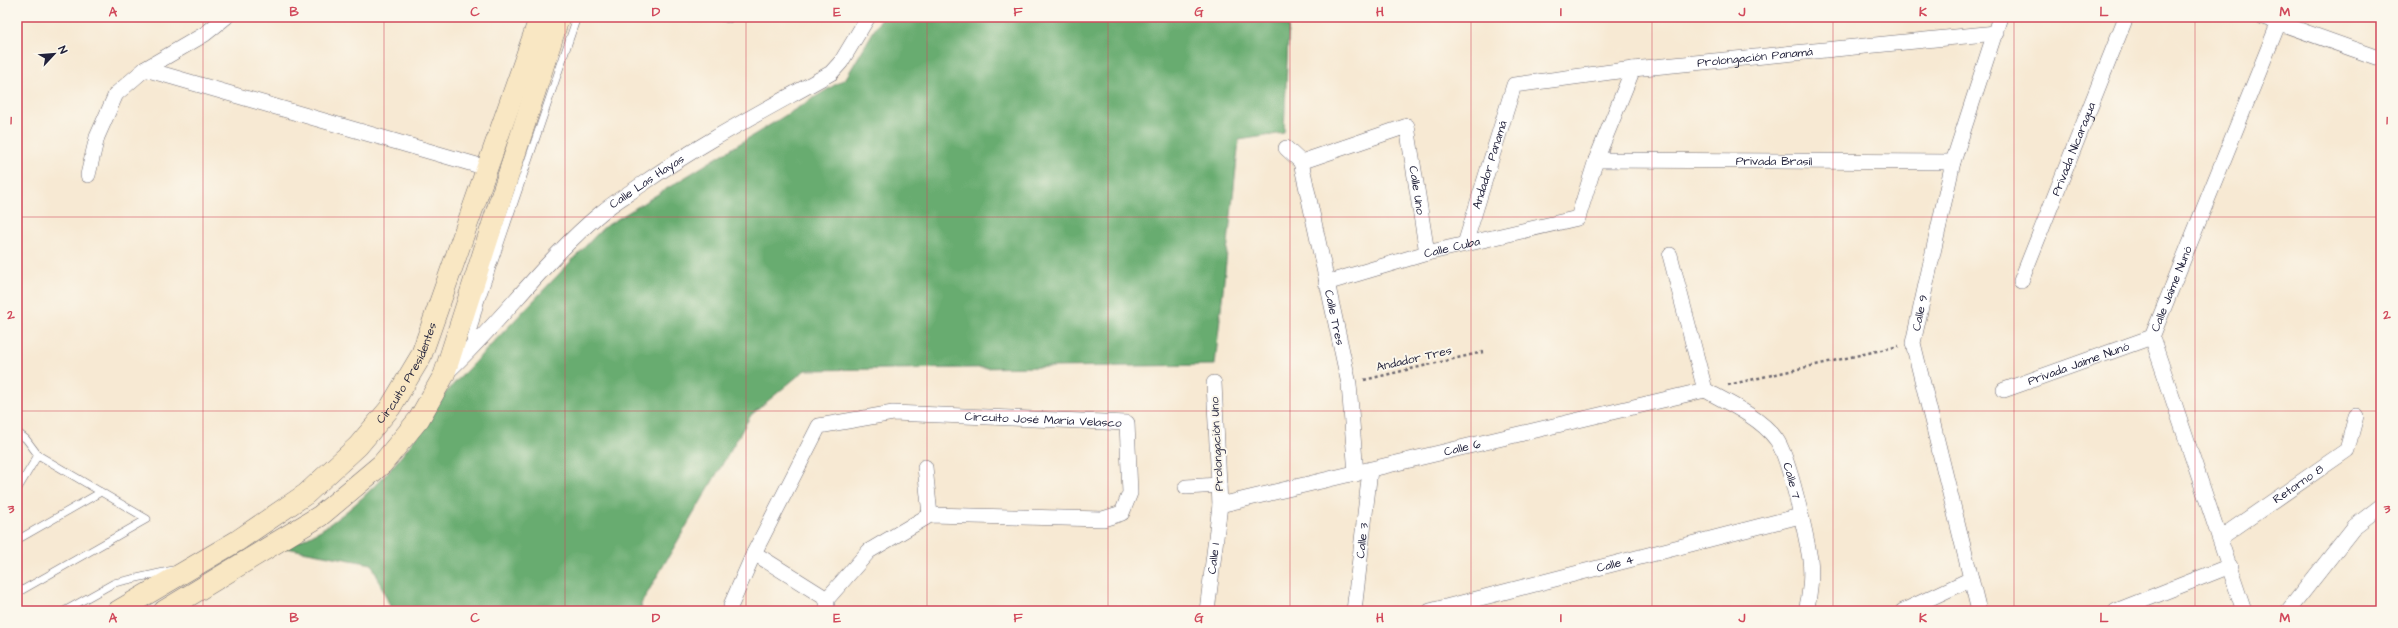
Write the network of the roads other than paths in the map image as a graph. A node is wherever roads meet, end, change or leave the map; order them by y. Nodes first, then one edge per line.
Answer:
1 (226, 17) edge
2 (540, 17) edge
3 (559, 17) edge
4 (578, 17) edge
5 (721, 17) edge
6 (730, 17) edge
7 (868, 17) edge
8 (2000, 17) edge
9 (2126, 17) edge
10 (2263, 17) edge
11 (2279, 20) edge
12 (1996, 33) junction
13 (2381, 59) edge
14 (1633, 68) junction
15 (145, 69) junction
16 (1514, 85) joint
17 (1286, 148) dead end
18 (1596, 160) junction
19 (1301, 162) junction
20 (1953, 162) junction
21 (487, 168) junction
22 (88, 175) dead end
23 (1465, 244) junction
24 (1426, 253) junction
25 (1670, 255) dead end
26 (2021, 281) dead end
27 (1326, 283) junction
28 (2152, 337) junction
29 (467, 354) junction
30 (444, 375) junction
31 (1214, 383) dead end
32 (1705, 390) junction
33 (2004, 390) dead end
34 (2356, 416) dead end
35 (17, 432) edge
36 (38, 455) junction
37 (925, 467) dead end
38 (1363, 472) junction
39 (1219, 485) junction
40 (1186, 487) dead end
41 (17, 490) edge
42 (101, 492) junction
43 (1220, 505) junction
44 (2381, 506) edge
45 (930, 515) junction
46 (1800, 516) junction
47 (2220, 538) junction
48 (17, 540) edge
49 (754, 553) junction
50 (197, 565) junction
51 (2230, 566) junction
52 (1971, 579) junction
53 (17, 592) edge
54 (732, 605) dead end
55 (827, 605) edge
56 (64, 611) edge
57 (118, 611) edge
58 (164, 611) edge
59 (1208, 611) edge
60 (1354, 611) edge
61 (1430, 611) edge
62 (1806, 611) edge
63 (1903, 611) edge
64 (1979, 611) edge
65 (2116, 611) edge
66 (2244, 611) edge
67 (2288, 611) edge

1 - 15 street
2 - 21 main road, Circuito Presidentes
3 - 30 main road
4 - 29 lane
5 - 6 lane
7 - 29 street, Calle Las Hayas
8 - 12 street, Calle 9
9 - 26 street, Privada Nicaragua
10 - 11 street
11 - 13 street
11 - 28 street, Calle Jaime Nunó
12 - 14 street, Prolongación Panamá
12 - 20 street, Calle 9
14 - 16 street, Prolongación Panamá
14 - 18 street
15 - 21 street
15 - 22 street
16 - 23 street, Andador Panamá
17 - 19 street
18 - 20 street, Privada Brasil
18 - 23 street, Calle Cuba
19 - 24 street, Calle Uno
19 - 27 street, Calle Tres
20 - 52 street, Calle 9
21 - 50 main road, Circuito Presidentes
23 - 24 street, Calle Cuba
24 - 27 street, Calle Cuba
25 - 32 street
27 - 38 street, Calle Tres
28 - 33 street, Privada Jaime Nunó
28 - 47 street, Calle Jaime Nunó
29 - 30 street, Calle Las Hayas
30 - 58 main road
31 - 39 street, Prolongación Uno
32 - 38 street, Calle 6
32 - 46 street, Calle 7
34 - 47 street, Retorno 8
35 - 36 lane
36 - 41 lane
36 - 42 lane
37 - 45 street
38 - 43 street, Calle 6
38 - 60 street, Calle 3
39 - 40 street
39 - 43 street, Prolongación Uno
42 - 48 lane
42 - 53 lane
43 - 59 street, Calle 1
44 - 67 street
45 - 49 street, Circuito José María Velasco
45 - 55 street
46 - 61 street, Calle 4
46 - 62 street, Calle 7
47 - 51 street, Calle Jaime Nunó
49 - 54 street
49 - 55 street
50 - 56 lane
50 - 57 main road, Circuito Presidentes
51 - 65 street
51 - 66 street, Calle Jaime Nunó
52 - 63 street
52 - 64 street, Calle 9

